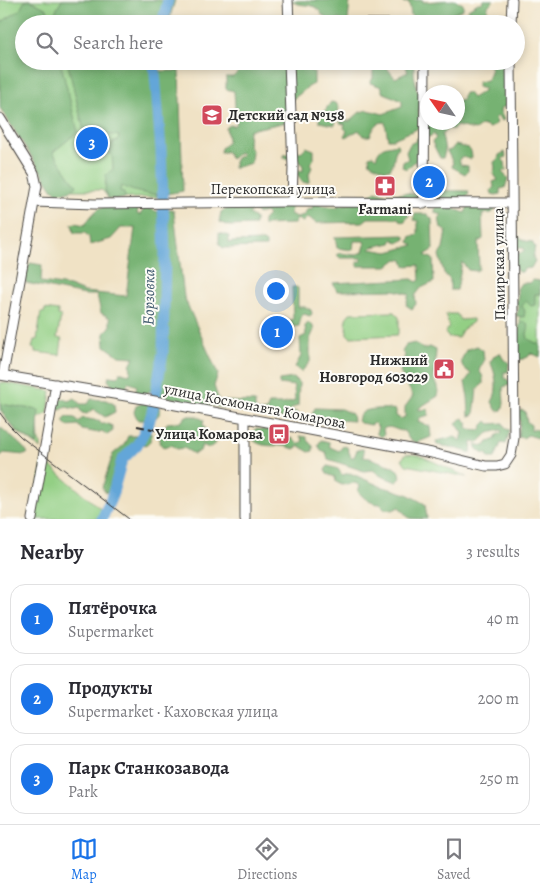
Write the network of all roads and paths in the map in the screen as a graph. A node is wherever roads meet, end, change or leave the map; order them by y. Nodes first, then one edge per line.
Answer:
1 (288, 0) edge
2 (512, 0) edge
3 (289, 15) edge
4 (511, 15) edge
5 (289, 70) edge
6 (425, 70) edge
7 (511, 70) edge
8 (0, 118) edge
9 (34, 202) junction
10 (292, 202) junction
11 (512, 203) junction
12 (424, 204) junction
13 (2, 375) edge
14 (56, 384) junction
15 (245, 419) junction
16 (505, 464) joint
17 (32, 519) edge
18 (245, 519) edge

1 - 3 street
2 - 4 street
5 - 10 street
6 - 12 street
7 - 11 street, Памирская улица
8 - 9 street
9 - 10 street, Перекопская улица
9 - 13 street
10 - 12 street, Перекопская улица
11 - 12 street, Перекопская улица
11 - 16 street, Памирская улица
13 - 14 street, улица Космонавта Комарова
14 - 15 street, улица Космонавта Комарова
14 - 17 street
15 - 16 street, улица Космонавта Комарова
15 - 18 street

